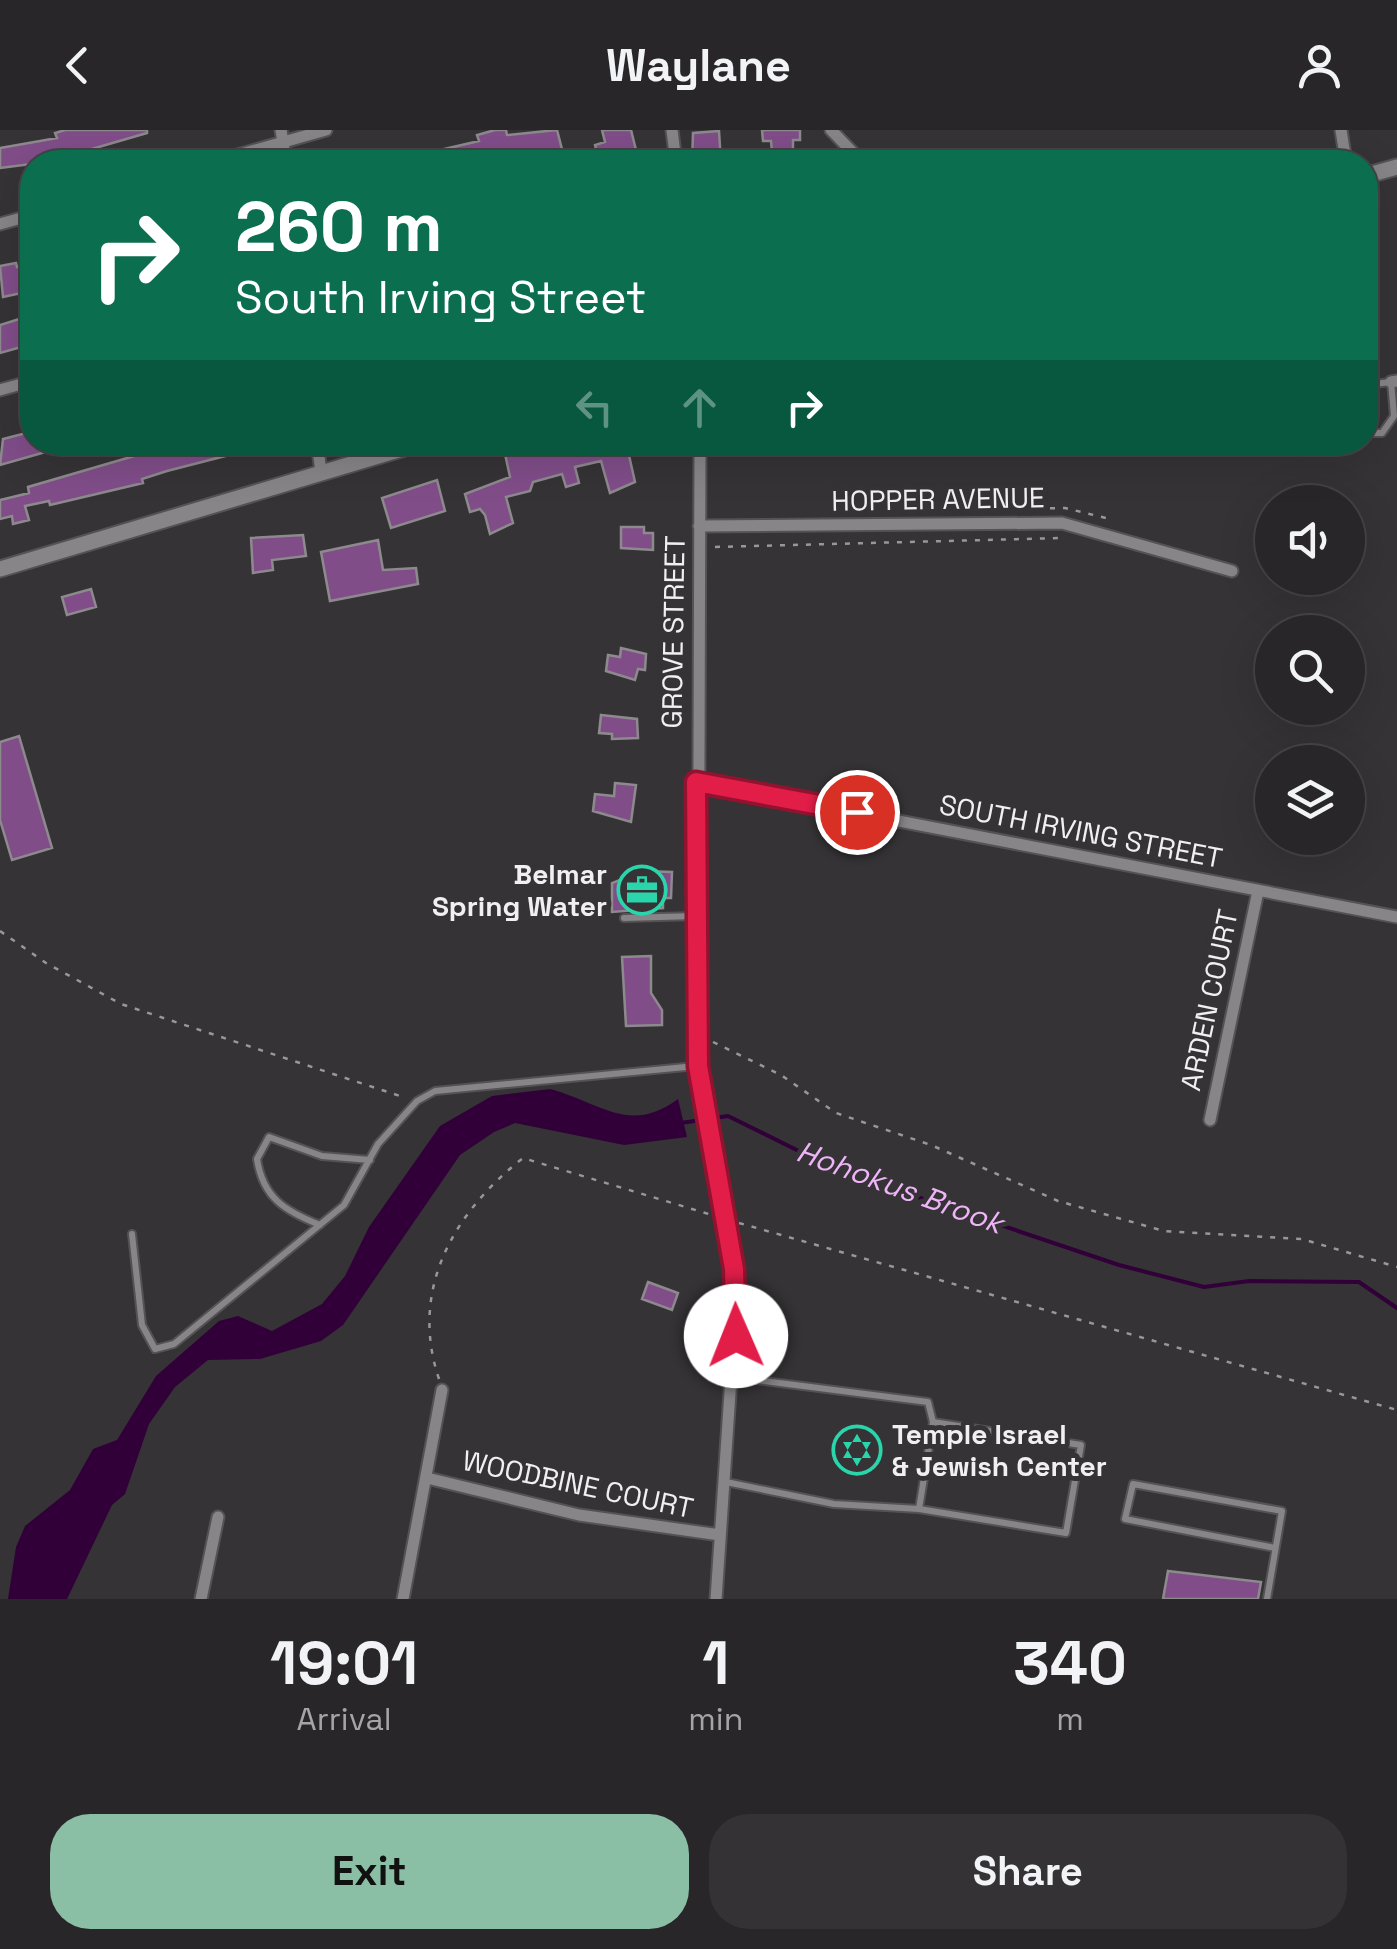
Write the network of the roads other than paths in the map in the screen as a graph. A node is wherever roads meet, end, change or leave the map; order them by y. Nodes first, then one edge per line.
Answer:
1 (326, 130) edge
2 (831, 130) edge
3 (282, 136) edge
4 (245, 150) edge
5 (850, 150) edge
6 (1394, 381) edge
7 (1378, 433) edge
8 (318, 455) edge
9 (380, 455) edge
10 (700, 455) edge
11 (320, 472) junction
12 (699, 526) junction
13 (0, 569) edge
14 (1232, 570) dead end
15 (696, 782) junction
16 (1258, 891) junction
17 (696, 916) junction
18 (1397, 917) edge
19 (624, 918) dead end
20 (698, 1066) junction
21 (1210, 1120) dead end
22 (370, 1160) junction
23 (320, 1224) junction
24 (132, 1234) dead end
25 (733, 1377) junction
26 (442, 1390) road end
27 (934, 1422) junction
28 (427, 1478) junction
29 (724, 1482) junction
30 (918, 1508) junction
31 (218, 1517) dead end
32 (720, 1536) junction
33 (1275, 1548) junction
34 (201, 1599) edge
35 (403, 1599) edge
36 (716, 1599) edge
37 (1266, 1599) edge

1 - 3 street
2 - 5 street
3 - 4 street
6 - 7 lane
8 - 11 street
9 - 11 main road
10 - 12 street, GROVE STREET
11 - 13 main road
12 - 14 street, HOPPER AVENUE
12 - 15 street, GROVE STREET
15 - 16 street, SOUTH IRVING STREET
15 - 17 street, GROVE STREET
16 - 18 street, SOUTH IRVING STREET
16 - 21 street, ARDEN COURT
17 - 19 lane
17 - 20 street, GROVE STREET
20 - 22 lane
20 - 25 street, GROVE STREET
22 - 23 lane
22 - 23 lane
23 - 24 lane
25 - 27 lane
25 - 29 street, GROVE STREET
26 - 28 street
27 - 30 lane
27 - 30 lane
28 - 32 street, WOODBINE COURT
28 - 35 street
29 - 30 lane
29 - 32 street, GROVE STREET
31 - 34 street
32 - 36 street, GROVE STREET
33 - 33 lane
33 - 37 lane

